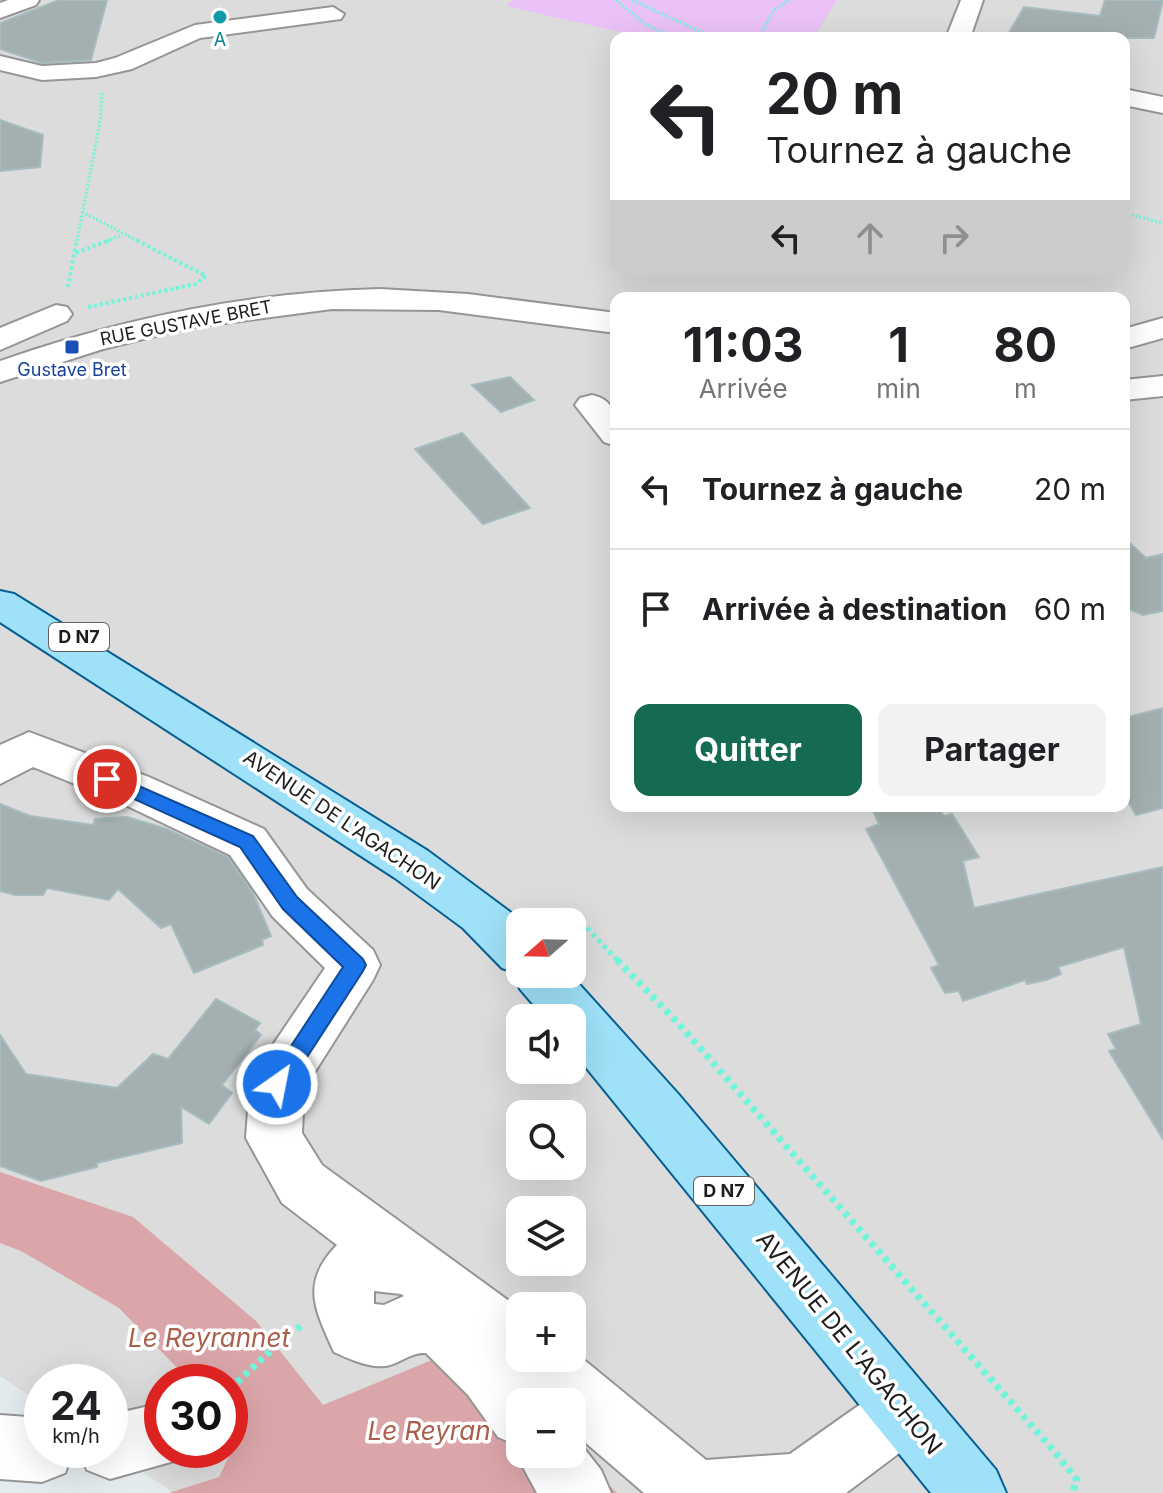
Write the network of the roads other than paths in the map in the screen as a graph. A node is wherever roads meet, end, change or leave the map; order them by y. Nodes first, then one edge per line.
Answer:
1 (28, 0) edge
2 (972, 0) edge
3 (0, 11) edge
4 (333, 14) dead end
5 (960, 32) edge
6 (0, 63) edge
7 (1130, 98) edge
8 (1163, 105) edge
9 (56, 314) road end
10 (610, 322) edge
11 (1163, 328) edge
12 (1130, 337) edge
13 (0, 340) edge
14 (0, 372) edge
15 (1163, 386) edge
16 (1130, 389) edge
17 (592, 405) dead end
18 (610, 428) edge
19 (0, 577) edge
20 (0, 604) edge
21 (157, 697) junction
22 (0, 767) edge
23 (506, 938) edge
24 (550, 988) edge
25 (416, 1266) junction
26 (506, 1335) edge
27 (551, 1372) edge
28 (506, 1395) edge
29 (904, 1411) junction
30 (0, 1447) edge
31 (24, 1449) edge
32 (559, 1468) edge
33 (578, 1493) edge
34 (694, 1493) edge
35 (706, 1493) edge
36 (973, 1493) edge

1 - 3 street
2 - 5 street
4 - 6 street
7 - 8 street
9 - 13 street
10 - 14 street, RUE GUSTAVE BRET
11 - 12 street
15 - 16 street
17 - 18 street
19 - 21 main road, AVENUE DE L'AGACHON / D N7
20 - 21 main road, AVENUE DE L'AGACHON / D N7
21 - 23 main road, AVENUE DE L'AGACHON / D N7
22 - 25 street
24 - 29 main road, AVENUE DE L'AGACHON / D N7
25 - 26 street
25 - 28 street
27 - 34 street
29 - 35 street
29 - 36 main road, AVENUE DE L'AGACHON / D N7
30 - 31 street
32 - 33 street

